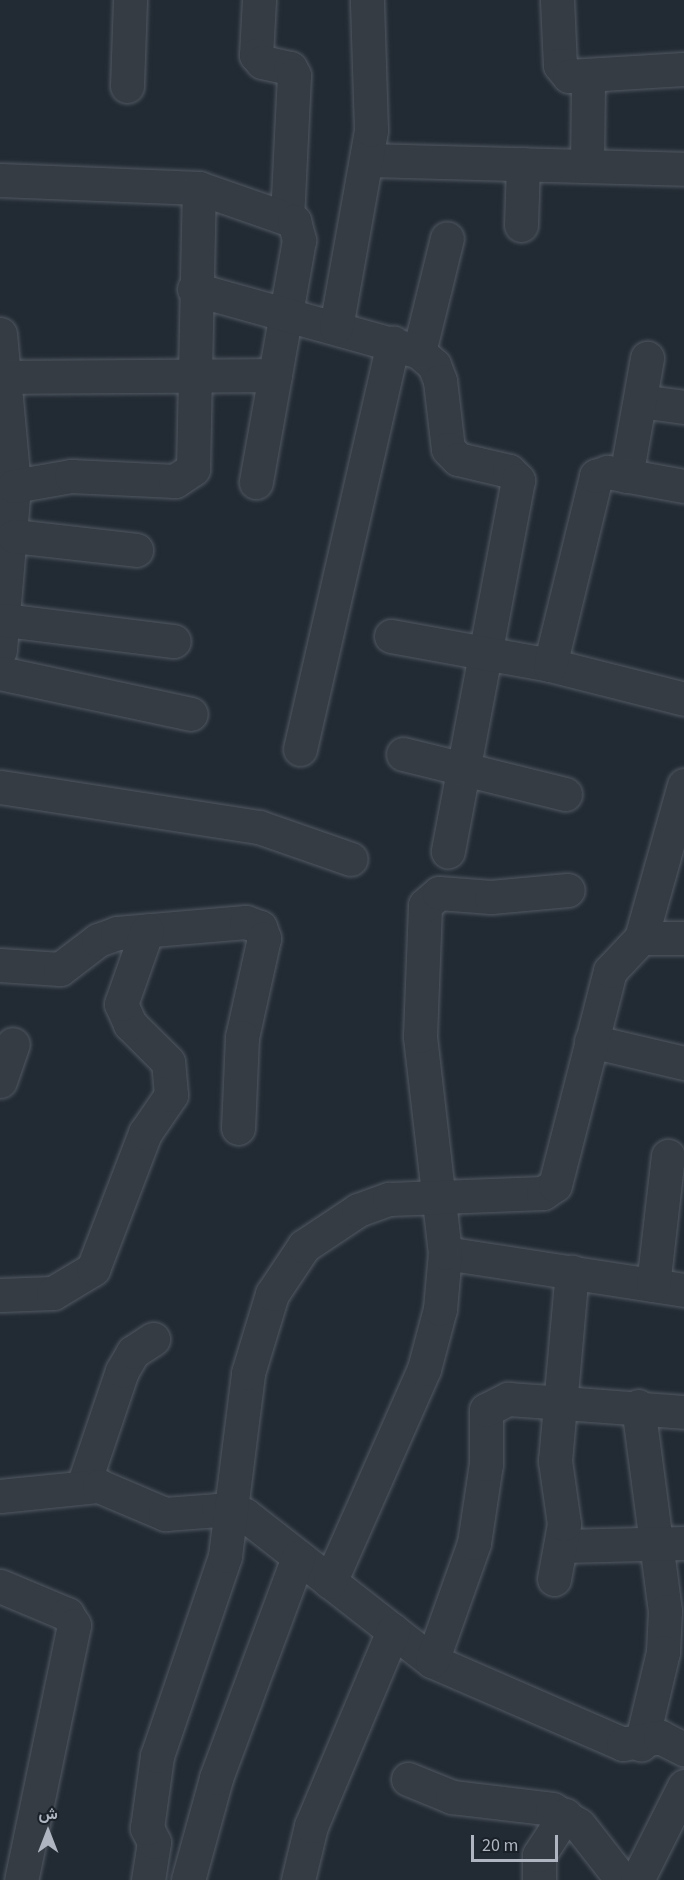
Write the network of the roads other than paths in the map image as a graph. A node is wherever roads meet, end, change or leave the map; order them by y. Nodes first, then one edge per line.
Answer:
1 (130, 0) edge
2 (259, 0) edge
3 (367, 0) edge
4 (557, 0) edge
5 (684, 69) edge
6 (588, 79) junction
7 (127, 86) dead end
8 (368, 160) junction
9 (523, 164) junction
10 (587, 165) junction
11 (684, 169) edge
12 (0, 180) edge
13 (199, 188) junction
14 (287, 216) junction
15 (521, 225) dead end
16 (447, 238) dead end
17 (194, 290) junction
18 (286, 314) junction
19 (336, 327) junction
20 (0, 334) edge
21 (406, 347) junction
22 (647, 358) dead end
23 (194, 374) junction
24 (275, 375) junction
25 (7, 377) junction
26 (640, 401) junction
27 (684, 407) edge
28 (6, 434) edge
29 (626, 476) junction
30 (256, 482) dead end
31 (14, 486) junction
32 (684, 486) edge
33 (14, 536) junction
34 (136, 550) dead end
35 (3, 635) edge
36 (391, 636) dead end
37 (174, 641) dead end
38 (487, 652) junction
39 (550, 665) junction
40 (0, 673) edge
41 (684, 699) edge
42 (191, 714) dead end
43 (300, 749) dead end
44 (403, 754) dead end
45 (464, 769) junction
46 (0, 787) edge
47 (565, 794) dead end
48 (683, 799) edge
49 (448, 851) dead end
50 (351, 859) dead end
51 (568, 890) dead end
52 (147, 930) junction
53 (641, 938) junction
54 (684, 938) edge
55 (0, 965) edge
56 (591, 1041) junction
57 (13, 1044) dead end
58 (684, 1063) edge
59 (0, 1080) edge
60 (238, 1128) dead end
61 (668, 1156) dead end
62 (440, 1193) junction
63 (446, 1253) junction
64 (572, 1272) junction
65 (668, 1288) edge
66 (0, 1295) edge
67 (153, 1339) dead end
68 (564, 1400) junction
69 (638, 1406) junction
70 (684, 1412) edge
71 (83, 1486) junction
72 (0, 1496) edge
73 (230, 1511) junction
74 (670, 1543) edge
75 (562, 1545) junction
76 (298, 1557) junction
77 (554, 1579) dead end
78 (330, 1582) junction
79 (0, 1586) edge
80 (393, 1631) junction
81 (432, 1661) junction
82 (641, 1744) junction
83 (684, 1749) edge
84 (408, 1779) dead end
85 (684, 1786) edge
86 (565, 1815) junction
87 (21, 1880) edge
88 (148, 1880) edge
89 (188, 1880) edge
90 (298, 1880) edge
91 (539, 1880) edge
92 (622, 1880) edge
93 (637, 1880) edge

1 - 7 street
2 - 14 street
3 - 8 street
4 - 6 street
5 - 6 street
6 - 10 street
8 - 9 street
8 - 19 street
9 - 10 street
9 - 15 street
10 - 11 street
12 - 13 street
13 - 14 street
13 - 17 street
14 - 18 street
16 - 21 street
17 - 18 street
17 - 23 street
18 - 19 street
18 - 24 street
19 - 21 street
20 - 25 street
21 - 38 street
21 - 43 street
22 - 26 street
23 - 24 street
23 - 25 street
23 - 31 street
24 - 30 street
25 - 28 street
26 - 27 street
26 - 29 street
28 - 31 street
29 - 32 street
29 - 39 street
31 - 33 street
33 - 34 street
33 - 35 street
35 - 37 street
36 - 38 street
38 - 39 street
38 - 45 street
39 - 41 street
40 - 42 street
44 - 45 street
45 - 47 street
45 - 49 street
46 - 50 street
48 - 53 street
51 - 62 street
52 - 55 street
52 - 60 street
52 - 66 street
53 - 54 street
53 - 56 street
56 - 58 street
56 - 62 street
57 - 59 street
61 - 65 street
62 - 63 street
62 - 73 street
63 - 64 street
63 - 78 street
64 - 65 street
64 - 68 street
67 - 71 street
68 - 69 street
68 - 75 street
68 - 81 street
69 - 70 street
69 - 74 street
71 - 72 street
71 - 73 street
73 - 76 street
73 - 88 street
74 - 75 street
74 - 82 street
75 - 77 street
76 - 78 street
76 - 89 street
78 - 80 street
79 - 87 street
80 - 81 street
80 - 90 street
81 - 82 street
82 - 83 street
84 - 86 street
85 - 93 street
86 - 91 street
86 - 92 street

